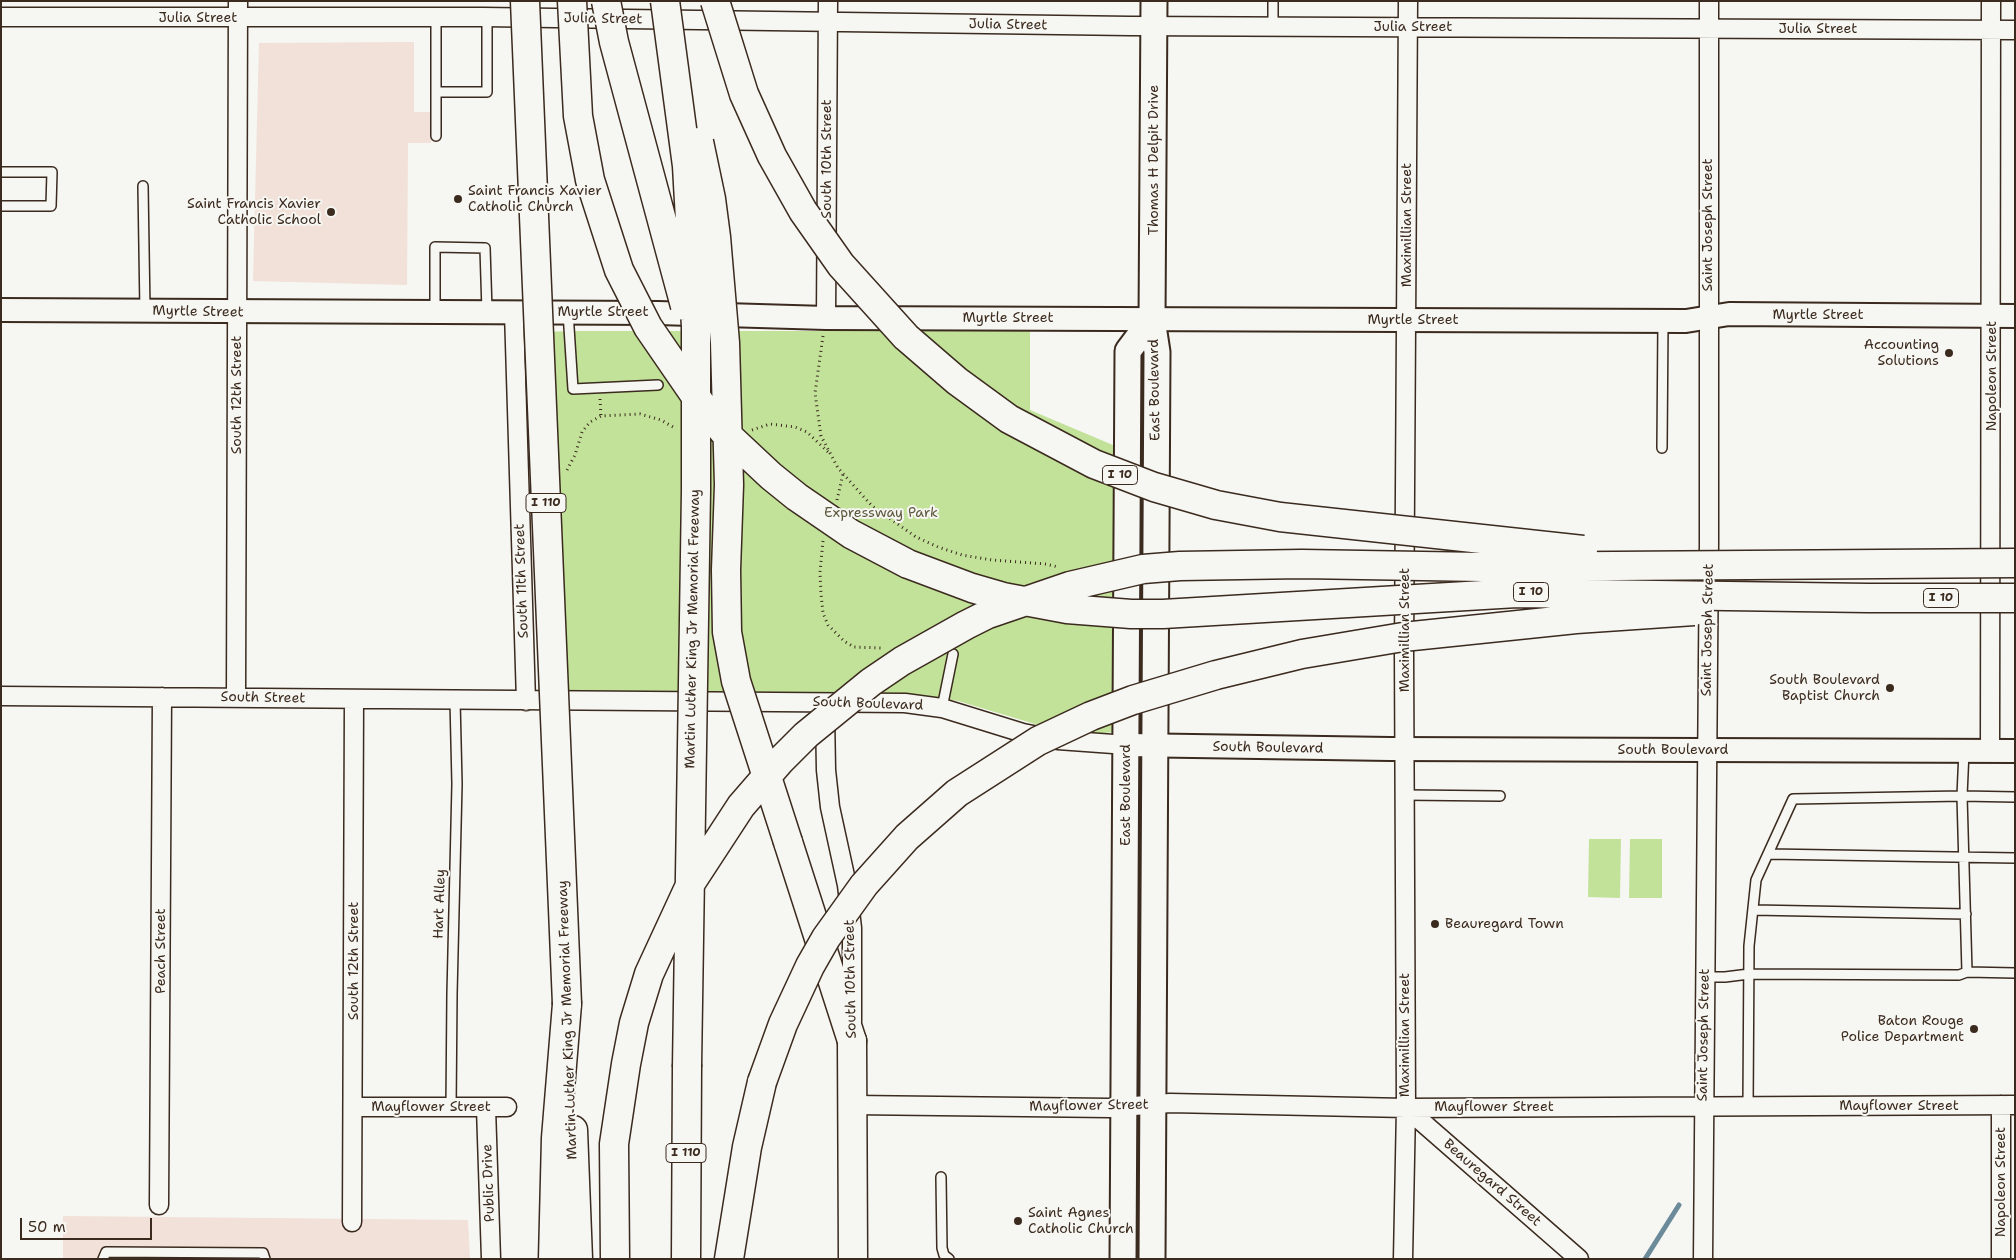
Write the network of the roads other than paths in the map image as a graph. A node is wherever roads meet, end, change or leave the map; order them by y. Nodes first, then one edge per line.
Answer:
1 (526, 1) edge
2 (572, 1) edge
3 (606, 1) edge
4 (665, 1) edge
5 (715, 1) edge
6 (828, 1) edge
7 (1154, 1) edge
8 (1273, 1) edge
9 (1408, 1) edge
10 (1709, 1) edge
11 (1992, 1) edge
12 (238, 10) edge
13 (1, 17) edge
14 (436, 17) junction
15 (488, 17) junction
16 (828, 23) junction
17 (1154, 26) junction
18 (1273, 26) junction
19 (1408, 26) junction
20 (1708, 28) junction
21 (1992, 30) junction
22 (2015, 30) edge
23 (670, 34) junction
24 (436, 92) junction
25 (436, 136) dead end
26 (1, 172) edge
27 (143, 186) dead end
28 (1, 206) edge
29 (1, 310) edge
30 (145, 311) junction
31 (237, 312) junction
32 (435, 312) junction
33 (487, 312) junction
34 (514, 312) junction
35 (568, 312) junction
36 (1992, 316) junction
37 (2015, 316) edge
38 (826, 318) junction
39 (1709, 318) junction
40 (1152, 319) junction
41 (1406, 320) junction
42 (1662, 321) junction
43 (696, 327) junction
44 (658, 385) dead end
45 (1662, 448) dead end
46 (2015, 563) edge
47 (1759, 564) junction
48 (1868, 598) junction
49 (2015, 598) edge
50 (953, 654) dead end
51 (1, 696) edge
52 (162, 697) junction
53 (236, 698) junction
54 (354, 699) junction
55 (455, 700) junction
56 (526, 701) junction
57 (825, 702) junction
58 (942, 708) junction
59 (1127, 745) junction
60 (1154, 746) junction
61 (1404, 749) junction
62 (1707, 750) junction
63 (1964, 751) junction
64 (1990, 751) junction
65 (2015, 751) edge
66 (1404, 795) junction
67 (1500, 796) dead end
68 (1962, 796) junction
69 (2015, 796) edge
70 (1768, 854) junction
71 (1962, 858) junction
72 (2015, 858) edge
73 (1753, 910) junction
74 (1966, 914) junction
75 (1967, 972) junction
76 (2015, 973) edge
77 (1749, 974) junction
78 (1705, 977) junction
79 (852, 1042) junction
80 (853, 1105) junction
81 (1153, 1105) junction
82 (2008, 1105) edge
83 (354, 1107) junction
84 (507, 1107) dead end
85 (1124, 1107) junction
86 (1704, 1107) junction
87 (1748, 1107) junction
88 (451, 1108) junction
89 (486, 1108) junction
90 (1406, 1108) junction
91 (564, 1139) junction
92 (941, 1177) dead end
93 (159, 1205) dead end
94 (352, 1222) dead end
95 (103, 1259) edge
96 (265, 1259) edge
97 (492, 1259) edge
98 (553, 1259) edge
99 (578, 1259) edge
100 (615, 1259) edge
101 (686, 1259) edge
102 (729, 1259) edge
103 (853, 1259) edge
104 (949, 1259) edge
105 (1123, 1259) edge
106 (1152, 1259) edge
107 (1403, 1259) edge
108 (1579, 1259) edge
109 (1703, 1259) edge
110 (2001, 1259) edge

1 - 91 main road, Martin Luther King Jr Memorial Freeway / I 110, bridge
2 - 48 main road, I 10, bridge
3 - 43 main road, bridge
4 - 23 main road, Martin Luther King Jr Memorial Freeway / I 110, bridge
5 - 47 main road, I 10, bridge
6 - 16 street, South 10th Street
7 - 17 main road, Thomas H Delpit Drive
8 - 18 lane
9 - 19 street, Maximillian Street
10 - 20 street, Saint Joseph Street
11 - 21 street, Napoleon Street
12 - 13 street, Julia Street
12 - 14 street, Julia Street
12 - 31 street, South 12th Street
14 - 15 street, Julia Street
14 - 24 lane
15 - 16 street, Julia Street
15 - 24 lane
16 - 17 street, Julia Street
16 - 38 street, South 10th Street
17 - 18 street, Julia Street
17 - 40 main road, Thomas H Delpit Drive
18 - 19 street, Julia Street
19 - 20 street, Julia Street
19 - 41 street, Maximillian Street
20 - 21 street, Julia Street
20 - 39 street, Saint Joseph Street
21 - 22 street, Julia Street
21 - 36 street, Napoleon Street
23 - 43 main road, Martin Luther King Jr Memorial Freeway / I 110, bridge
23 - 79 main road, bridge
24 - 25 lane
26 - 28 lane
27 - 30 lane
29 - 30 street, Myrtle Street
30 - 31 street, Myrtle Street
31 - 32 street, Myrtle Street
31 - 53 street, South 12th Street
32 - 33 street, Myrtle Street
32 - 33 lane
33 - 34 street, Myrtle Street
34 - 35 street, Myrtle Street
34 - 56 street, South 11th Street
35 - 38 street, Myrtle Street
35 - 44 lane
36 - 37 street, Myrtle Street
36 - 39 street, Myrtle Street
36 - 64 street, Napoleon Street
38 - 40 street, Myrtle Street
39 - 42 street, Myrtle Street
39 - 62 street, Saint Joseph Street
40 - 41 street, Myrtle Street
40 - 59 main road, East Boulevard
40 - 60 main road, East Boulevard
41 - 42 street, Myrtle Street
41 - 61 street, Maximillian Street
42 - 45 lane
43 - 101 main road, Martin Luther King Jr Memorial Freeway / I 110, bridge
46 - 47 main road, I 10, bridge
47 - 100 main road, bridge
48 - 49 main road, I 10, bridge
48 - 102 main road, bridge
50 - 58 lane
51 - 52 street, South Street
52 - 53 street, South Street
52 - 93 street, Peach Street
53 - 54 street, South Street
54 - 55 street, South Street
54 - 83 street, South 12th Street
55 - 56 street, South Street
55 - 88 lane, Hart Alley
56 - 57 street, South Boulevard
57 - 58 street, South Boulevard
57 - 79 street, South 10th Street
58 - 59 street, South Boulevard
59 - 60 street, South Boulevard
59 - 85 main road, East Boulevard
60 - 61 street, South Boulevard
60 - 81 main road, East Boulevard
61 - 62 street, South Boulevard
61 - 66 street, Maximillian Street
62 - 63 street, South Boulevard
62 - 78 street, Saint Joseph Street
63 - 64 street, South Boulevard
63 - 68 lane
64 - 65 street, South Boulevard
66 - 67 lane
66 - 90 street, Maximillian Street
68 - 69 lane
68 - 70 lane
68 - 71 lane
70 - 71 lane
70 - 73 lane
71 - 72 lane
71 - 74 lane
73 - 74 lane
73 - 77 lane
74 - 75 lane
75 - 76 lane
75 - 77 lane
77 - 78 lane
77 - 87 lane
78 - 86 street, Saint Joseph Street
79 - 80 main road, South 10th Street
80 - 85 street, Mayflower Street
80 - 103 main road, South 10th Street
81 - 85 street, Mayflower Street
81 - 90 street, Mayflower Street
81 - 106 main road, East Boulevard
82 - 87 street, Mayflower Street
82 - 110 street, Napoleon Street
83 - 88 street, Mayflower Street
83 - 94 street, South 12th Street
84 - 89 street, Mayflower Street
85 - 105 main road, East Boulevard
86 - 87 street, Mayflower Street
86 - 90 street, Mayflower Street
86 - 109 street, Saint Joseph Street
88 - 89 street, Mayflower Street
89 - 97 street, Public Drive
90 - 107 street, Maximillian Street
90 - 108 street, Beauregard Street
91 - 98 main road
91 - 99 main road, Martin Luther King Jr Memorial Freeway
92 - 104 lane
95 - 96 lane

